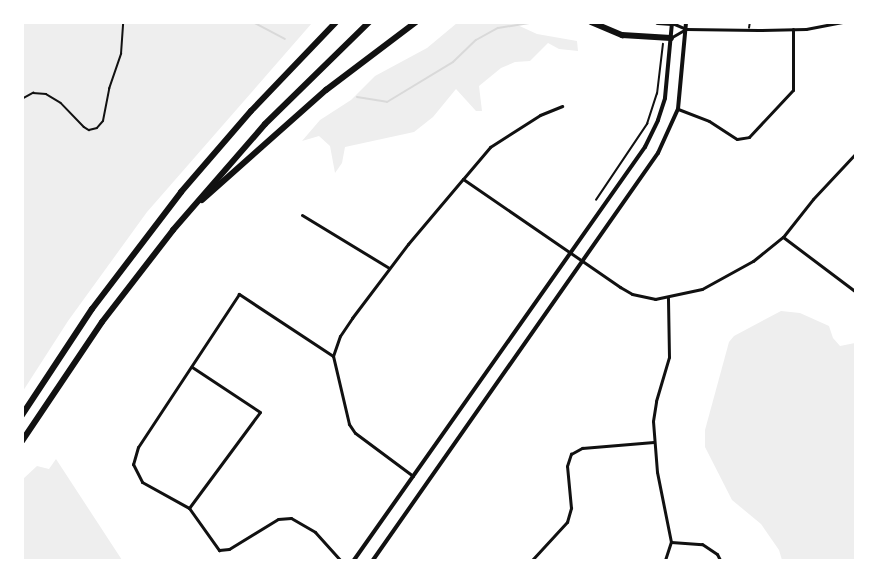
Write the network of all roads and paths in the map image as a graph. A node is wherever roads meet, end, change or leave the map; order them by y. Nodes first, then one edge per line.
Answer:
1 (123, 22) edge
2 (336, 22) edge
3 (369, 22) edge
4 (416, 22) edge
5 (591, 22) edge
6 (658, 22) edge
7 (686, 22) edge
8 (750, 22) edge
9 (842, 22) edge
10 (672, 23) edge
11 (686, 29) junction
12 (749, 29) junction
13 (793, 29) junction
14 (671, 38) junction
15 (662, 51) dead end
16 (22, 99) edge
17 (562, 106) dead end
18 (678, 109) junction
19 (855, 153) edge
20 (463, 179) junction
21 (596, 200) dead end
22 (302, 215) dead end
23 (184, 217) junction
24 (783, 237) junction
25 (570, 253) junction
26 (582, 261) junction
27 (389, 268) junction
28 (855, 292) edge
29 (668, 298) junction
30 (333, 356) junction
31 (192, 367) junction
32 (22, 415) edge
33 (22, 441) edge
34 (654, 442) junction
35 (413, 476) junction
36 (189, 508) junction
37 (671, 542) junction
38 (340, 561) edge
39 (354, 561) edge
40 (373, 561) edge
41 (532, 561) edge
42 (665, 561) edge
43 (720, 561) edge

1 - 16 path
2 - 32 highway
3 - 23 highway
4 - 23 highway
5 - 14 highway
6 - 10 highway
7 - 11 street
8 - 12 lane
9 - 13 street
10 - 11 street
10 - 14 street
11 - 12 street
11 - 14 street
11 - 18 street
12 - 13 street
13 - 18 street
14 - 25 street
15 - 21 path
17 - 20 street
18 - 26 street
19 - 24 street
20 - 25 street
20 - 27 street
22 - 27 street
23 - 33 highway
24 - 28 street
24 - 29 street
25 - 26 street
25 - 35 street
26 - 29 street
26 - 40 street
27 - 30 street
29 - 34 street
30 - 31 street
30 - 35 street
31 - 36 street
31 - 36 street
34 - 37 street
34 - 41 street
35 - 39 street
36 - 38 street
37 - 42 street
37 - 43 street

